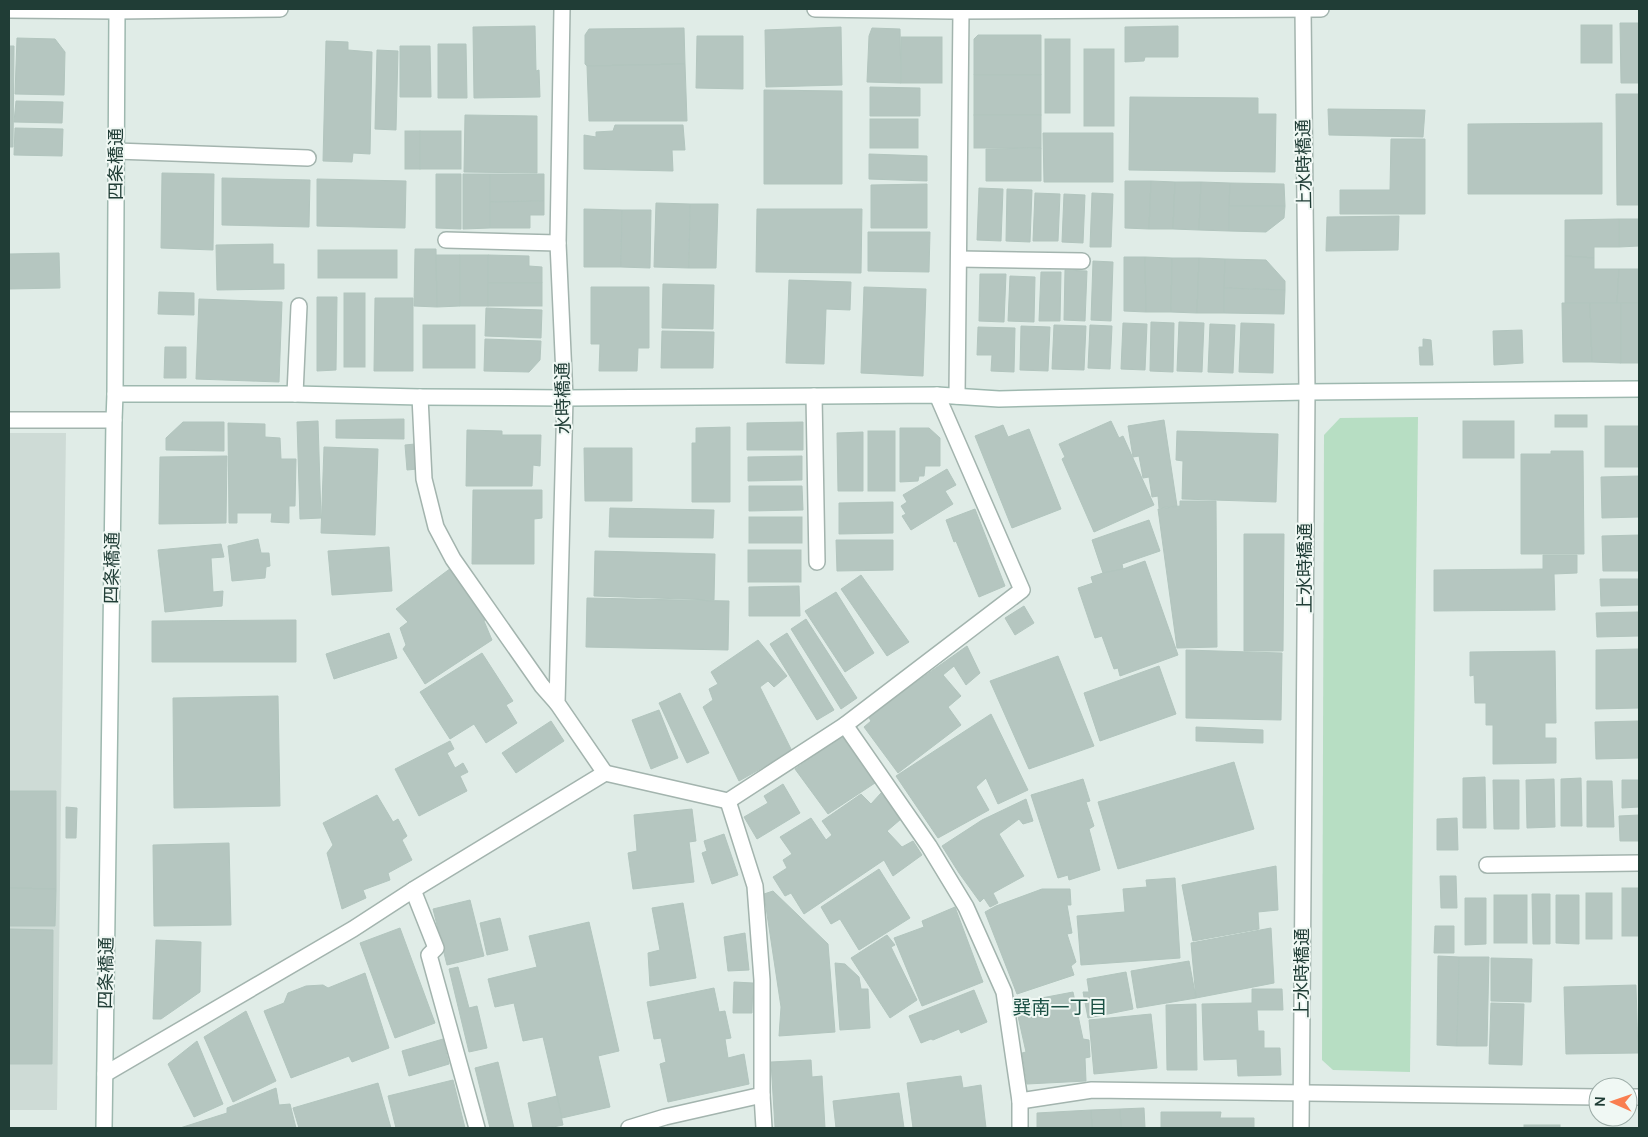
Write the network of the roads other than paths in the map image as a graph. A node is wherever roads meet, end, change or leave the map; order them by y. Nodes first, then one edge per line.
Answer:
1 (280, 9) edge
2 (562, 9) edge
3 (815, 9) edge
4 (1303, 9) edge
5 (1321, 9) edge
6 (9, 10) edge
7 (117, 10) edge
8 (955, 10) edge
9 (116, 151) junction
10 (308, 158) dead end
11 (446, 240) dead end
12 (558, 243) junction
13 (959, 258) junction
14 (1082, 261) dead end
15 (299, 306) dead end
16 (1639, 388) edge
17 (1307, 392) junction
18 (116, 394) junction
19 (295, 394) junction
20 (814, 396) junction
21 (937, 396) junction
22 (957, 396) junction
23 (420, 397) junction
24 (565, 398) junction
25 (9, 420) edge
26 (114, 420) junction
27 (818, 562) dead end
28 (558, 703) junction
29 (845, 725) junction
30 (605, 773) junction
31 (728, 801) junction
32 (1639, 863) edge
33 (1487, 866) dead end
34 (413, 890) junction
35 (105, 1074) junction
36 (1302, 1093) junction
37 (762, 1095) junction
38 (1588, 1097) edge
39 (1020, 1100) junction
40 (104, 1128) edge
41 (477, 1128) edge
42 (629, 1128) edge
43 (764, 1128) edge
44 (1020, 1128) edge
45 (1301, 1128) edge

1 - 7 street
2 - 12 street, 水時橋通
3 - 8 street
4 - 5 street
4 - 8 street
4 - 17 street, 上水時橋通
6 - 7 street
7 - 9 street, 四条橋通
8 - 13 street
9 - 10 street
9 - 18 street, 四条橋通
11 - 12 street
12 - 24 street, 水時橋通
13 - 14 street
13 - 22 street
15 - 19 street
16 - 17 street
17 - 22 street
17 - 36 street, 上水時橋通
18 - 19 street
18 - 26 street, 四条橋通
19 - 23 street
20 - 21 street
20 - 24 street
20 - 27 street
21 - 22 street
21 - 29 street
23 - 24 street
23 - 28 street
24 - 28 street, 水時橋通
25 - 26 street
26 - 35 street, 四条橋通
28 - 30 street
29 - 31 street
29 - 39 street
30 - 31 street
30 - 34 street
31 - 37 street
32 - 33 street
34 - 35 street
34 - 41 street
35 - 40 street, 四条橋通
36 - 38 street
36 - 39 street
36 - 45 street, 上水時橋通
37 - 42 street
37 - 43 street
39 - 44 street

